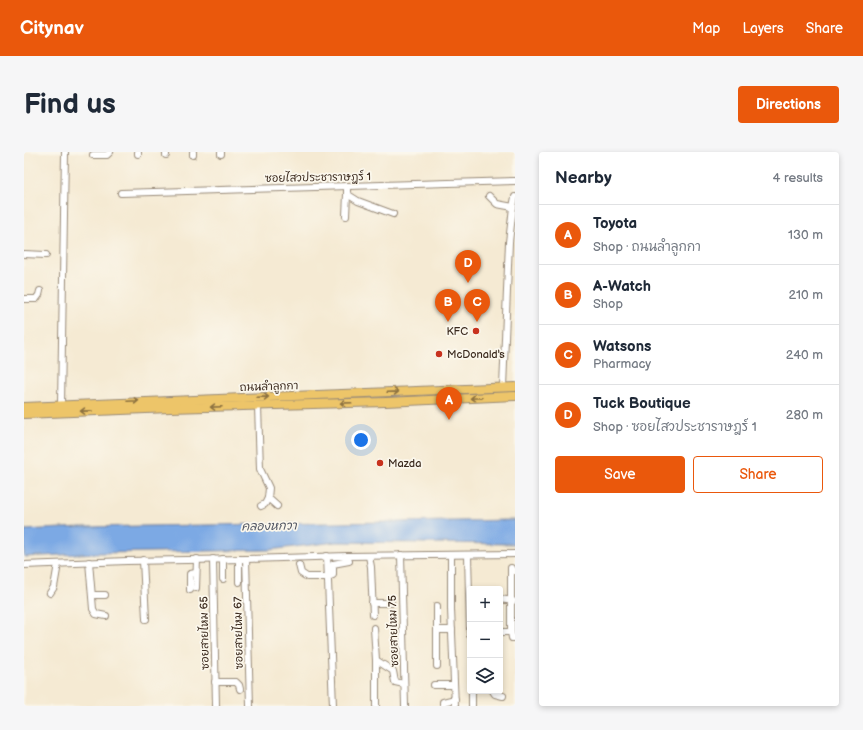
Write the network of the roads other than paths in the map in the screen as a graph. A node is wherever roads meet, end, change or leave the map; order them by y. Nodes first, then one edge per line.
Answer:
1 (65, 152) edge
2 (110, 152) edge
3 (93, 156) dead end
4 (515, 181) edge
5 (347, 186) junction
6 (121, 193) dead end
7 (347, 194) junction
8 (489, 196) dead end
9 (515, 197) edge
10 (513, 207) junction
11 (393, 214) dead end
12 (513, 215) edge
13 (346, 216) dead end
14 (512, 242) edge
15 (24, 254) edge
16 (46, 255) dead end
17 (40, 291) dead end
18 (24, 300) edge
19 (515, 387) edge
20 (503, 388) junction
21 (515, 396) edge
22 (61, 405) junction
23 (24, 406) edge
24 (258, 406) junction
25 (24, 414) edge
26 (268, 498) junction
27 (261, 506) dead end
28 (277, 506) dead end
29 (515, 554) edge
30 (377, 555) junction
31 (401, 555) junction
32 (451, 555) junction
33 (468, 555) junction
34 (327, 556) junction
35 (369, 556) junction
36 (197, 559) junction
37 (213, 559) junction
38 (223, 559) junction
39 (239, 559) junction
40 (246, 559) junction
41 (143, 560) junction
42 (349, 561) dead end
43 (90, 562) junction
44 (58, 564) junction
45 (24, 565) edge
46 (299, 565) dead end
47 (371, 567) junction
48 (511, 568) dead end
49 (328, 577) junction
50 (223, 579) dead end
51 (239, 582) dead end
52 (193, 589) dead end
53 (50, 593) dead end
54 (105, 595) dead end
55 (92, 596) junction
56 (503, 599) edge
57 (513, 601) edge
58 (372, 603) junction
59 (391, 603) dead end
60 (437, 606) dead end
61 (373, 615) dead end
62 (106, 616) dead end
63 (146, 619) dead end
64 (470, 622) edge
65 (374, 628) dead end
66 (437, 630) junction
67 (452, 630) junction
68 (503, 632) edge
69 (511, 632) junction
70 (515, 638) edge
71 (376, 660) junction
72 (438, 666) dead end
73 (215, 682) junction
74 (404, 684) junction
75 (434, 685) dead end
76 (454, 685) junction
77 (240, 689) dead end
78 (472, 694) edge
79 (495, 694) edge
80 (503, 696) dead end
81 (455, 703) edge
82 (216, 706) edge
83 (250, 706) edge
84 (332, 706) edge
85 (376, 706) edge
86 (405, 706) edge
87 (443, 706) edge
88 (472, 706) edge

1 - 22 street
2 - 3 street
4 - 5 street, ซอยไสวประชาราษฎร์ 1
5 - 6 street, ซอยไสวประชาราษฎร์ 1
5 - 7 street
7 - 11 street
7 - 13 street
8 - 10 street
9 - 10 street
10 - 12 street
12 - 14 street
14 - 20 street
15 - 16 street
17 - 18 street
19 - 20 main road, ถนนลำลูกกา
22 -> 20 main road, ถนนลำลูกกา
21 -> 24 main road, ถนนลำลูกกา
22 - 23 main road, ถนนลำลูกกา
24 -> 25 main road, ถนนลำลูกกา
24 - 26 street
26 - 27 street
26 - 28 street
29 - 33 street
30 - 31 street
30 - 35 street
30 - 47 street
31 - 32 street
31 - 74 street, ซอยสายไหม 75
32 - 33 street
32 - 67 street
33 - 64 street
34 - 35 street
34 - 40 street
34 - 49 street
35 - 47 street
36 - 37 street
36 - 41 street
36 - 52 street
37 - 38 street
37 - 73 street, ซอยสายไหม 65
38 - 39 street
38 - 50 street
39 - 40 street
39 - 51 street
40 - 83 street, ซอยสายไหม 67
41 - 43 street
41 - 63 street
42 - 49 street
43 - 44 street
43 - 55 street
44 - 45 street
44 - 53 street
46 - 49 street
47 - 58 street
48 - 57 street
49 - 84 street
54 - 55 street
55 - 62 street
56 - 57 street
57 - 69 street
58 - 59 street
58 - 61 street
60 - 66 street
65 - 71 street
66 - 67 street
66 - 72 street
67 - 76 street
68 - 69 street
69 - 70 street
71 - 74 street
71 - 85 street
73 - 77 street
73 - 82 street, ซอยสายไหม 65
74 - 86 street, ซอยสายไหม 75
75 - 76 street
76 - 81 street
78 - 88 street
79 - 80 street
81 - 87 street

